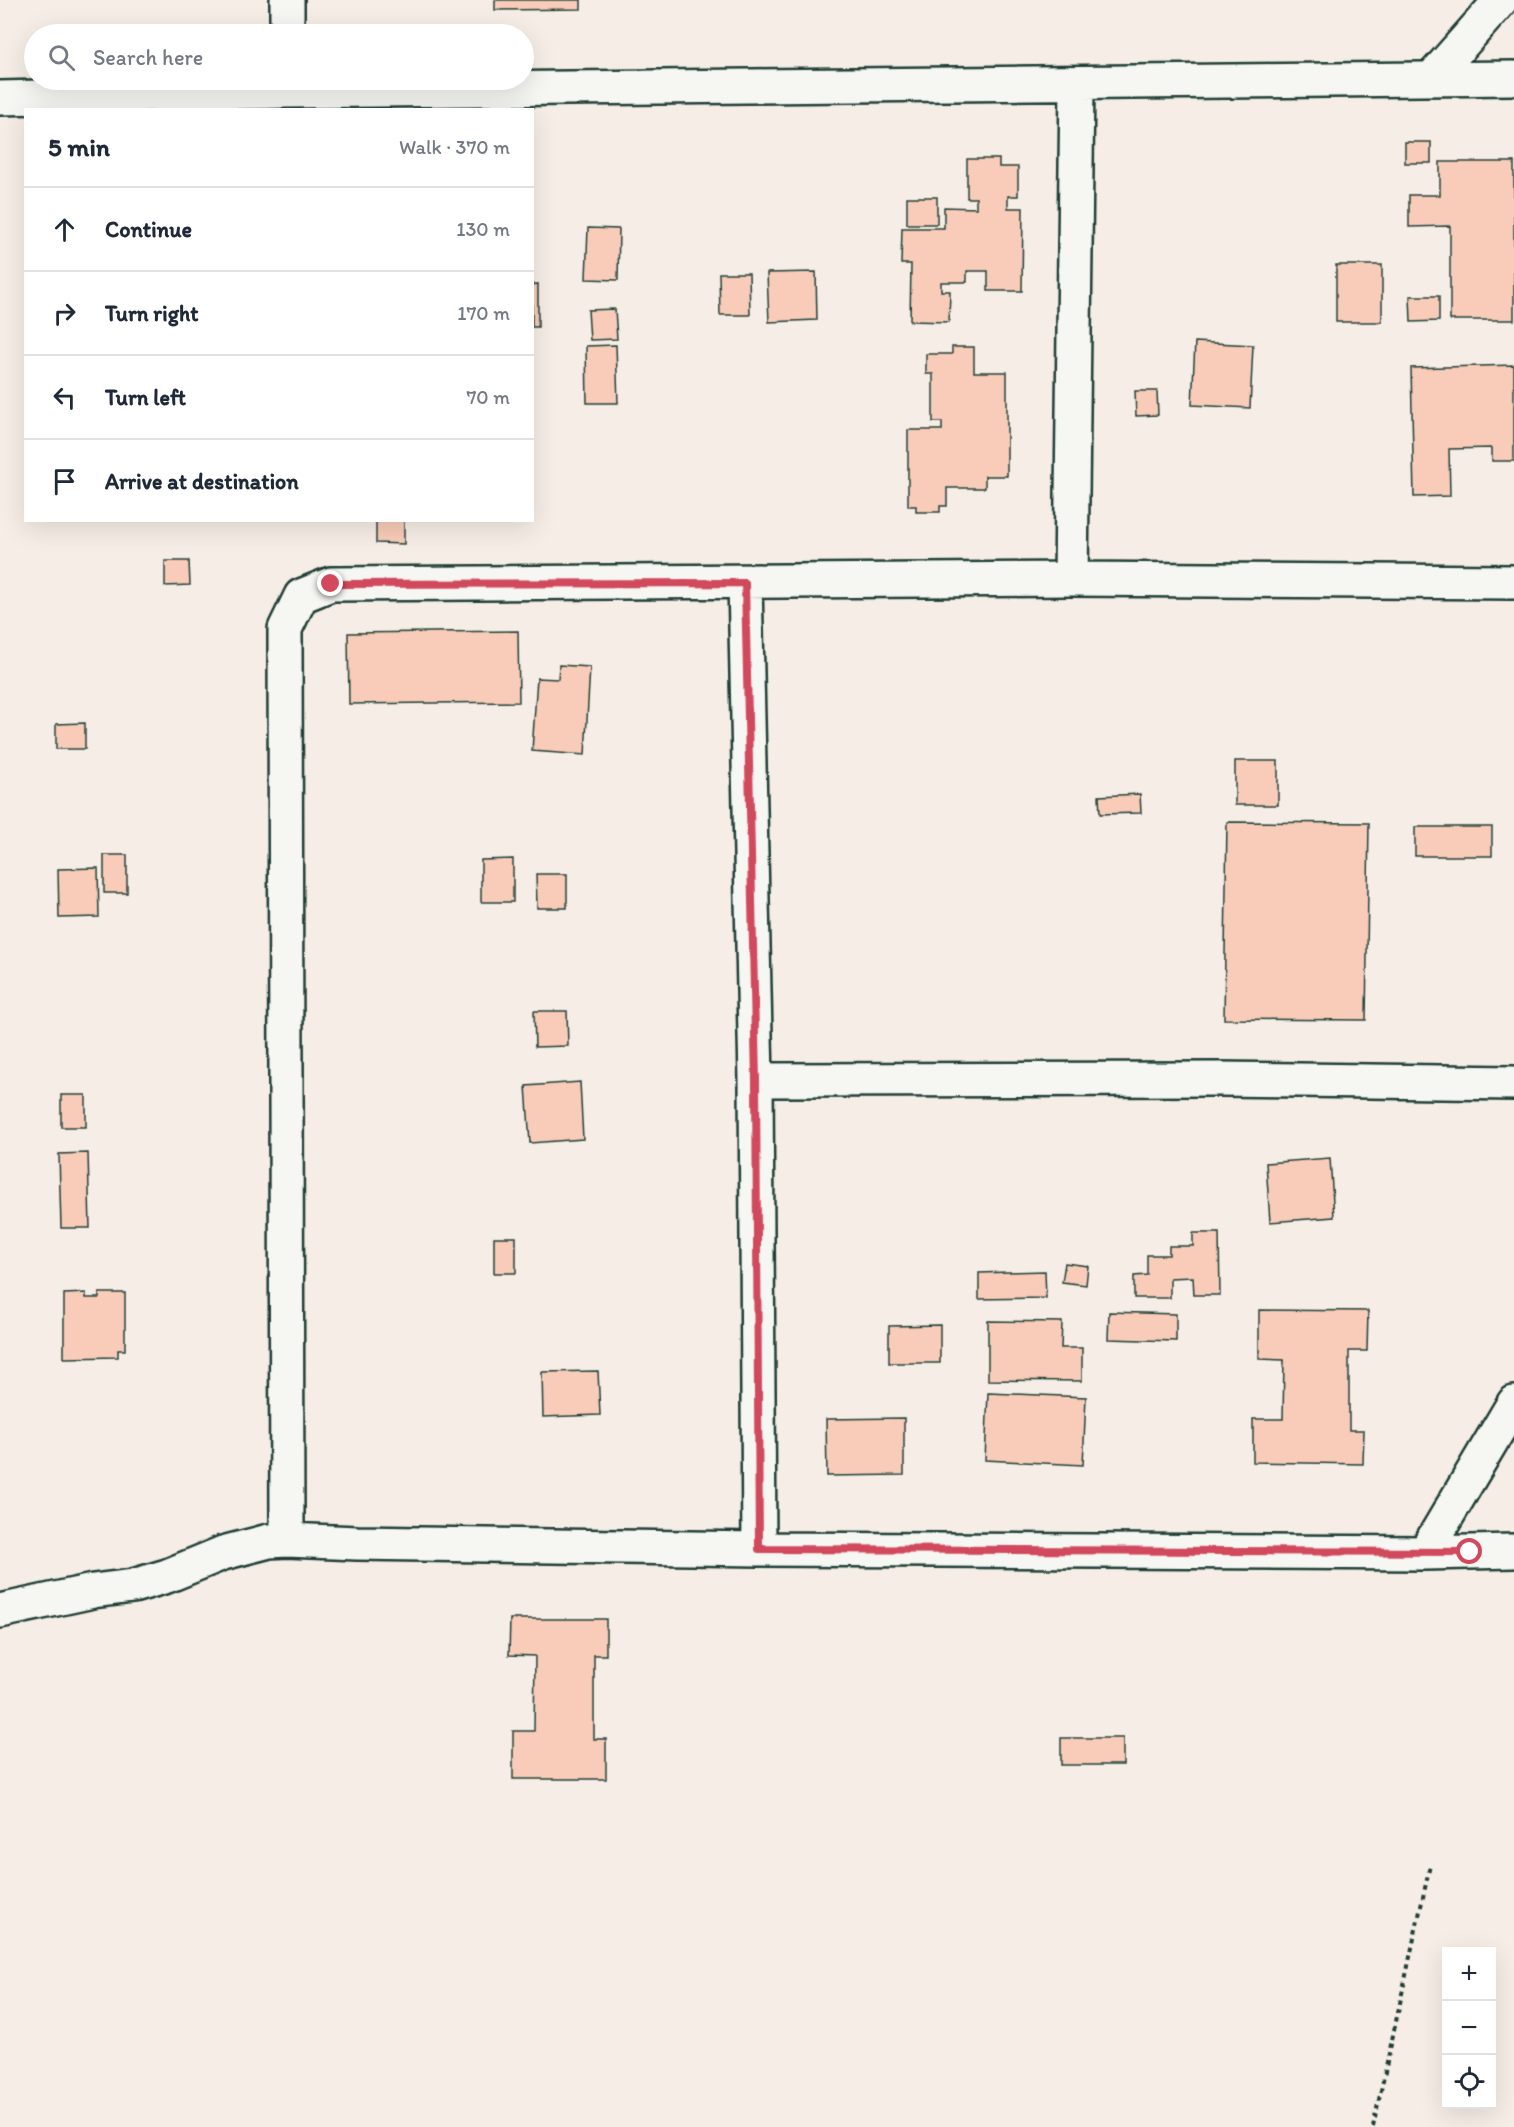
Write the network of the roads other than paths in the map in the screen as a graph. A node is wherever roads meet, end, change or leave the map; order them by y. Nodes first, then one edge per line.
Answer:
1 (287, 0) edge
2 (1501, 0) edge
3 (287, 24) edge
4 (1433, 77) junction
5 (1514, 78) edge
6 (534, 84) edge
7 (1077, 84) junction
8 (176, 90) edge
9 (0, 98) edge
10 (1071, 579) junction
11 (1514, 582) edge
12 (745, 583) junction
13 (756, 1080) junction
14 (1514, 1083) edge
15 (1514, 1403) edge
16 (287, 1540) junction
17 (759, 1549) junction
18 (1514, 1551) edge
19 (1425, 1553) junction
20 (0, 1611) edge

1 - 3 street
2 - 4 street
4 - 5 street
4 - 7 street
6 - 7 street
7 - 10 street
8 - 9 street
10 - 11 street
10 - 12 street
12 - 13 street
12 - 16 street
13 - 14 street
13 - 17 street
15 - 19 street
16 - 17 street
16 - 20 street
17 - 19 street
18 - 19 street

